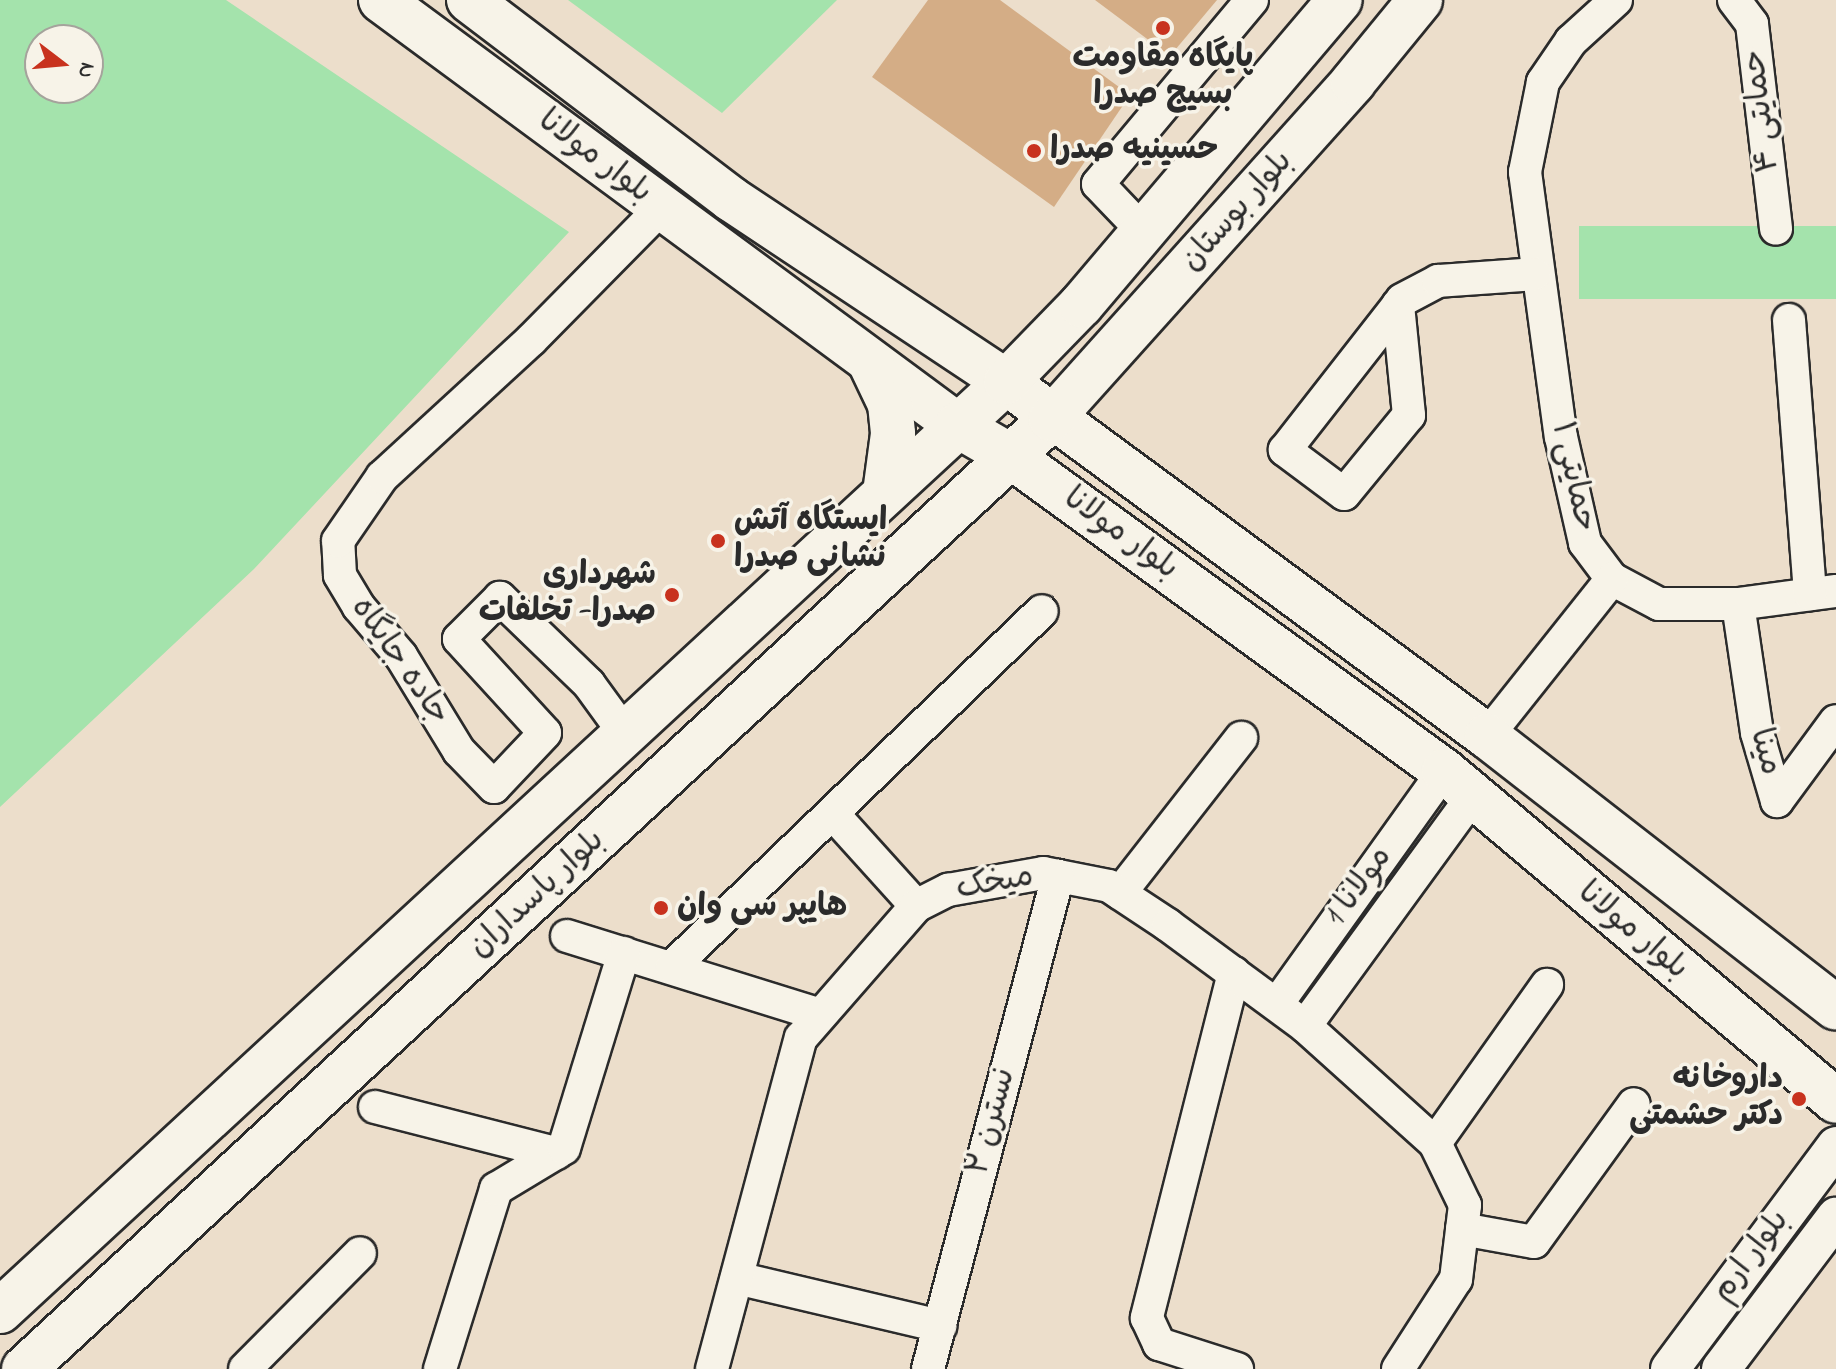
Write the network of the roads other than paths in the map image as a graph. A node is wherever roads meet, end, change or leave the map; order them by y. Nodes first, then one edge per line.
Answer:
1 (381, 0) edge
2 (469, 0) edge
3 (1252, 0) edge
4 (1340, 0) edge
5 (1420, 0) edge
6 (1616, 0) edge
7 (1734, 0) edge
8 (661, 208) junction
9 (1141, 229) junction
10 (1776, 229) dead end
11 (1536, 278) junction
12 (1398, 305) junction
13 (1789, 320) dead end
14 (870, 362) junction
15 (1006, 382) junction
16 (1051, 419) junction
17 (957, 425) junction
18 (1012, 457) junction
19 (885, 493) junction
20 (1612, 579) junction
21 (1823, 592) edge
22 (1738, 604) junction
23 (1042, 611) dead end
24 (1836, 721) edge
25 (626, 735) junction
26 (1487, 736) junction
27 (1241, 738) dead end
28 (1458, 784) junction
29 (833, 814) junction
30 (1058, 876) junction
31 (1120, 893) junction
32 (916, 906) junction
33 (567, 936) dead end
34 (624, 953) junction
35 (672, 967) junction
36 (1234, 973) junction
37 (1547, 985) dead end
38 (1277, 1004) junction
39 (1836, 1008) edge
40 (820, 1015) junction
41 (1305, 1026) junction
42 (1836, 1101) edge
43 (1634, 1104) dead end
44 (375, 1107) dead end
45 (1435, 1143) junction
46 (1836, 1146) edge
47 (556, 1153) junction
48 (1463, 1217) junction
49 (1836, 1217) edge
50 (95, 1223) junction
51 (360, 1253) dead end
52 (133, 1268) junction
53 (737, 1278) junction
54 (0, 1311) edge
55 (940, 1326) junction
56 (24, 1369) edge
57 (245, 1369) edge
58 (440, 1369) edge
59 (712, 1369) edge
60 (928, 1369) edge
61 (1237, 1369) edge
62 (1398, 1369) edge
63 (1670, 1369) edge
64 (1721, 1369) edge

1 - 8 main road, بلوار مولانا
2 - 15 main road, بلوار مولانا
3 - 9 street
4 - 9 main road, بلوار بوستان
5 - 16 main road, بلوار بوستان
6 - 11 street, حمایتی ۱
7 - 10 street, حمایتی ۴
8 - 14 main road, بلوار مولانا
8 - 25 street, جاده جایگاه
9 - 15 main road, بلوار بوستان
11 - 12 street
11 - 20 street, حمایتی ۱
12 - 12 street
13 - 21 street
14 - 17 main road, بلوار مولانا
14 - 19 main road
15 - 16 main road, بلوار مولانا
15 - 17 main road, بلوار پاسداران
16 - 18 main road, بلوار پاسداران
16 - 26 main road, بلوار مولانا
17 - 18 main road, بلوار مولانا
17 - 19 main road, بلوار پاسداران
18 - 28 main road, بلوار مولانا
18 - 52 main road, بلوار پاسداران
19 - 25 main road, بلوار پاسداران
20 - 22 street, حمایتی ۱
20 - 26 street
21 - 22 street, حمایتی ۱
22 - 24 street, مینا
23 - 29 street
25 - 50 main road, بلوار پاسداران
26 - 39 main road, بلوار مولانا
27 - 31 street
28 - 38 street, مولانا 1
28 - 41 street, مولانا 1
28 - 42 main road, بلوار مولانا
29 - 32 street
29 - 35 street
30 - 31 street, میخک
30 - 32 street, میخک
30 - 55 street, نسترن ۲
31 - 36 street, میخک
32 - 40 street, میخک
33 - 34 street
34 - 35 street
34 - 47 street
35 - 40 street
36 - 38 street, میخک
36 - 61 street
37 - 45 street
38 - 41 street, میخک
40 - 53 street, میخک
41 - 45 street, میخک
43 - 48 street
44 - 47 street
45 - 48 street, میخک
46 - 63 street, بلوار ارم
47 - 58 street
48 - 62 street
49 - 64 street, بلوار ارم
50 - 52 main road
50 - 54 main road, بلوار پاسداران
51 - 57 street
52 - 56 main road, بلوار پاسداران
53 - 55 street
53 - 59 street, میخک
55 - 60 street, نسترن ۲

